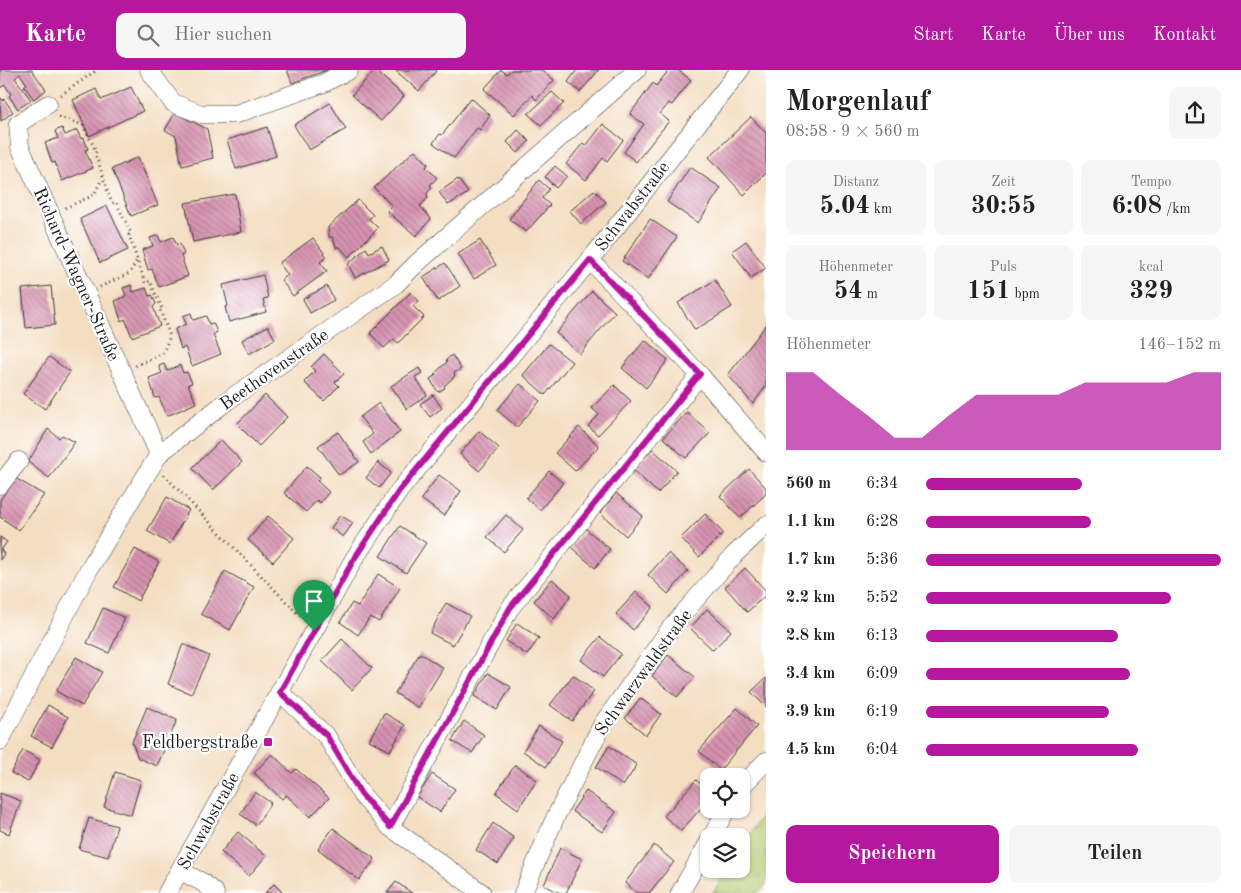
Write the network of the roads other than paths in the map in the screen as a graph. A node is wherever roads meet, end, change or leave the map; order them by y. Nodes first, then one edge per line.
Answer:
1 (148, 70) edge
2 (349, 70) edge
3 (638, 70) edge
4 (739, 70) edge
5 (44, 107) road end
6 (590, 260) junction
7 (700, 374) junction
8 (766, 452) edge
9 (156, 459) junction
10 (19, 461) dead end
11 (0, 485) edge
12 (766, 526) edge
13 (280, 692) junction
14 (0, 741) edge
15 (766, 761) edge
16 (750, 778) edge
17 (390, 827) junction
18 (700, 858) edge
19 (180, 871) junction
20 (166, 893) edge
21 (214, 893) edge
22 (482, 893) edge
23 (523, 893) edge
24 (680, 893) edge

1 - 2 street
3 - 9 street, Beethovenstraße
4 - 6 street, Schwabstraße
5 - 9 street, Richard-Wagner-Straße
6 - 7 street
6 - 13 street, Schwabstraße
7 - 8 street
7 - 17 street
9 - 14 street, Beethovenstraße
10 - 11 street
12 - 23 street, Schwarzwaldstraße
13 - 17 street
13 - 19 street, Schwabstraße
15 - 16 street
17 - 22 street
18 - 24 street
19 - 20 street, Schwabstraße
19 - 21 street

